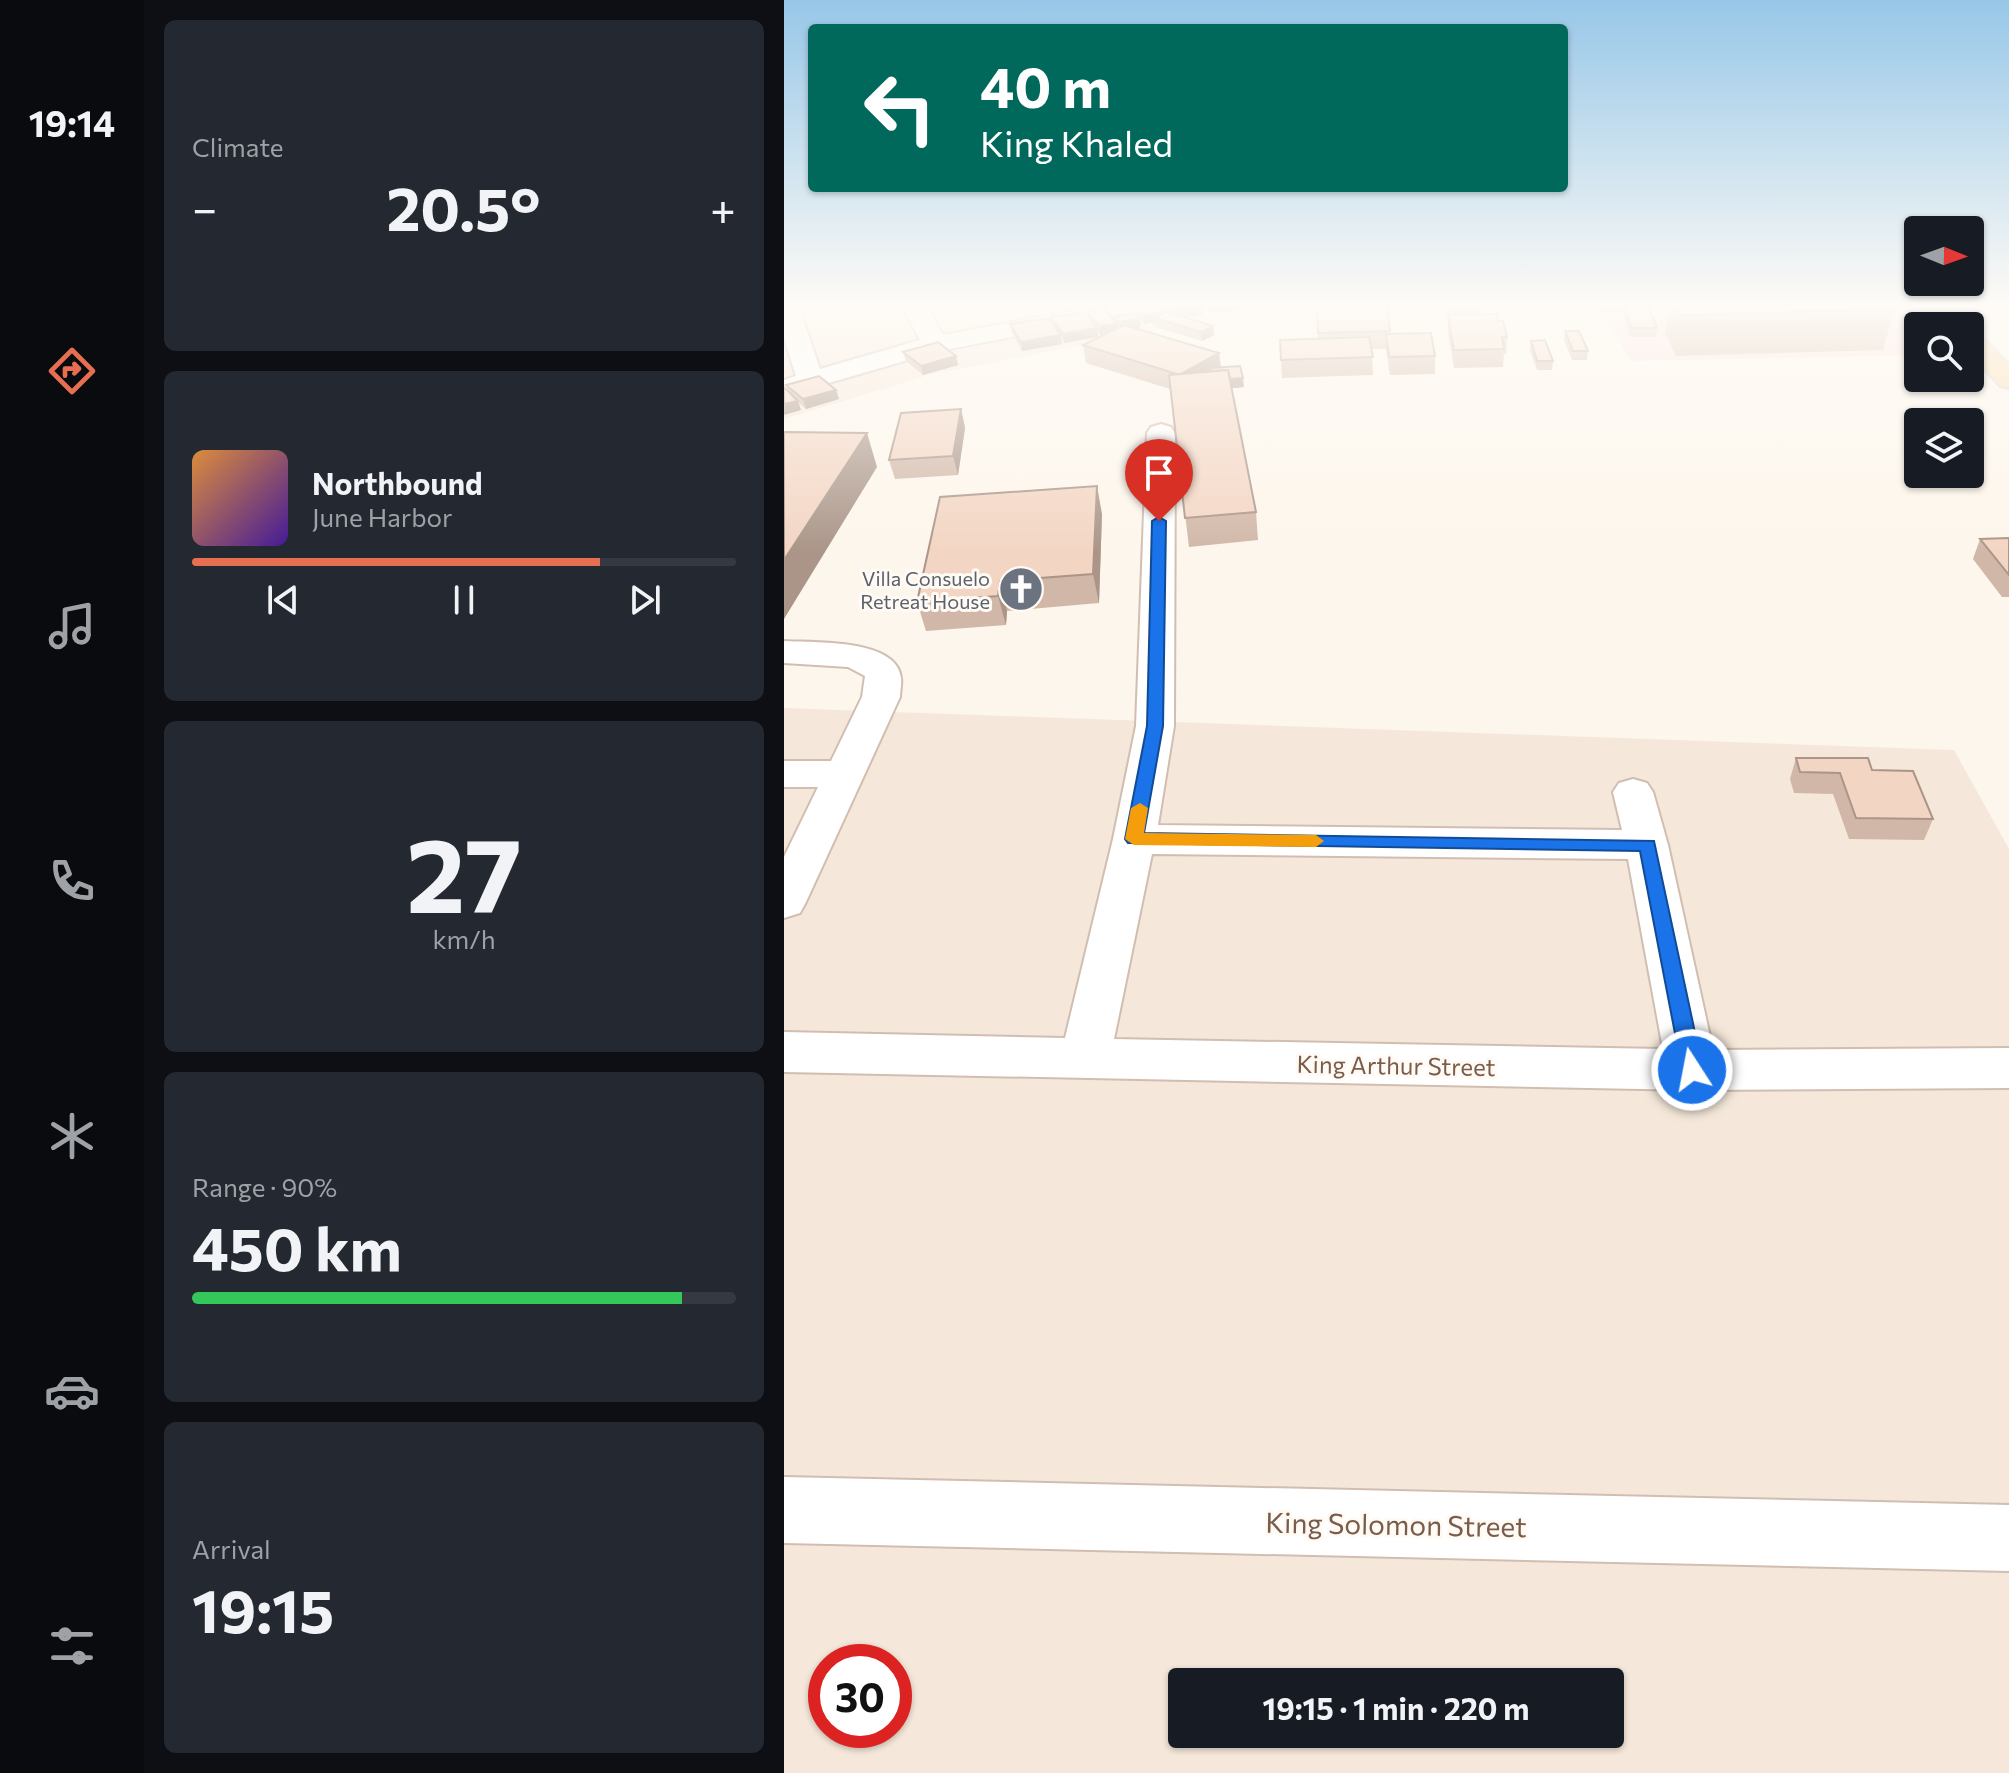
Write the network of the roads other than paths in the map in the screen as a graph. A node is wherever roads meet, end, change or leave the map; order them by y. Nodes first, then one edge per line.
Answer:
1 (1161, 433) dead end
2 (784, 652) edge
3 (784, 774) edge
4 (842, 774) junction
5 (1633, 792) dead end
6 (1134, 839) junction
7 (1647, 845) junction
8 (784, 902) edge
9 (784, 1052) edge
10 (1085, 1059) junction
11 (2009, 1068) edge
12 (1692, 1070) junction
13 (784, 1510) edge
14 (2009, 1538) edge

1 - 6 street
2 - 4 street
3 - 4 street
4 - 8 street
5 - 7 street
6 - 7 street
6 - 10 street
7 - 12 street
9 - 10 street, King Arthur Street
10 - 12 street, King Arthur Street
11 - 12 street, King Arthur Street
13 - 14 street, King Solomon Street

